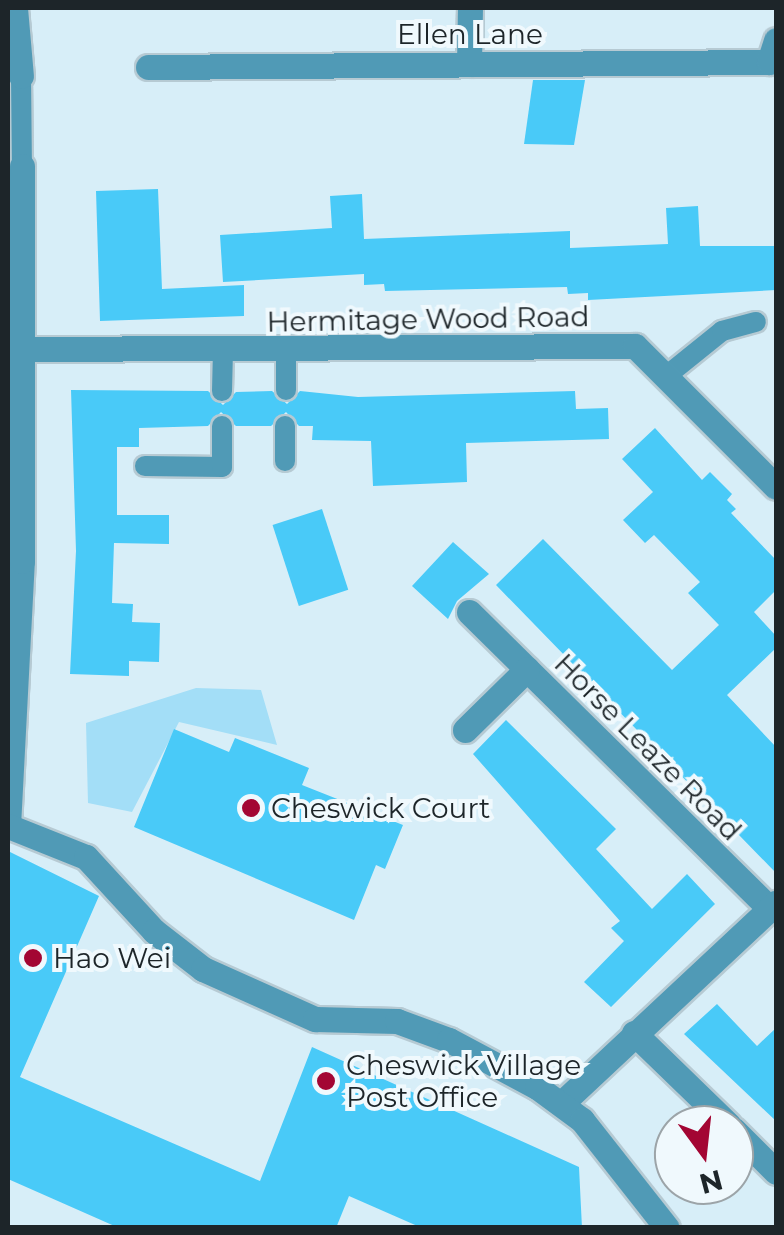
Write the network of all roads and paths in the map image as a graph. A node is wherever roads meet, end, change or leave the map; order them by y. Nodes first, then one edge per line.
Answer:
1 (15, 8) edge
2 (470, 8) edge
3 (776, 40) edge
4 (470, 64) junction
5 (148, 66) dead end
6 (21, 76) joint
7 (22, 166) joint
8 (15, 226) edge
9 (756, 322) dead end
10 (22, 348) junction
11 (286, 350) junction
12 (223, 351) junction
13 (665, 377) junction
14 (286, 390) dead end
15 (222, 391) dead end
16 (222, 426) dead end
17 (285, 426) dead end
18 (285, 460) dead end
19 (145, 466) dead end
20 (776, 487) edge
21 (15, 560) edge
22 (469, 612) dead end
23 (527, 669) junction
24 (465, 730) dead end
25 (8, 826) edge
26 (773, 906) edge
27 (634, 1033) junction
28 (562, 1103) junction
29 (708, 1105) edge
30 (754, 1150) edge
31 (776, 1172) edge
32 (660, 1225) edge

1 - 6 street
2 - 4 street
3 - 4 street, Ellen Lane
4 - 5 street, Ellen Lane
6 - 7 lane
7 - 8 street
8 - 10 street
9 - 13 lane
10 - 12 street, Hermitage Wood Road
10 - 21 street
11 - 12 street, Hermitage Wood Road
11 - 13 street, Hermitage Wood Road
11 - 14 lane
12 - 15 lane
13 - 20 street, Hermitage Wood Road
16 - 19 lane
17 - 18 lane
21 - 25 street
22 - 23 street, Horse Leaze Road
23 - 24 street, Horse Leaze Road
23 - 26 street, Horse Leaze Road
25 - 28 street
26 - 27 street, Horse Leaze Road
27 - 28 street, Horse Leaze Road
27 - 29 street
28 - 32 street
30 - 31 street

